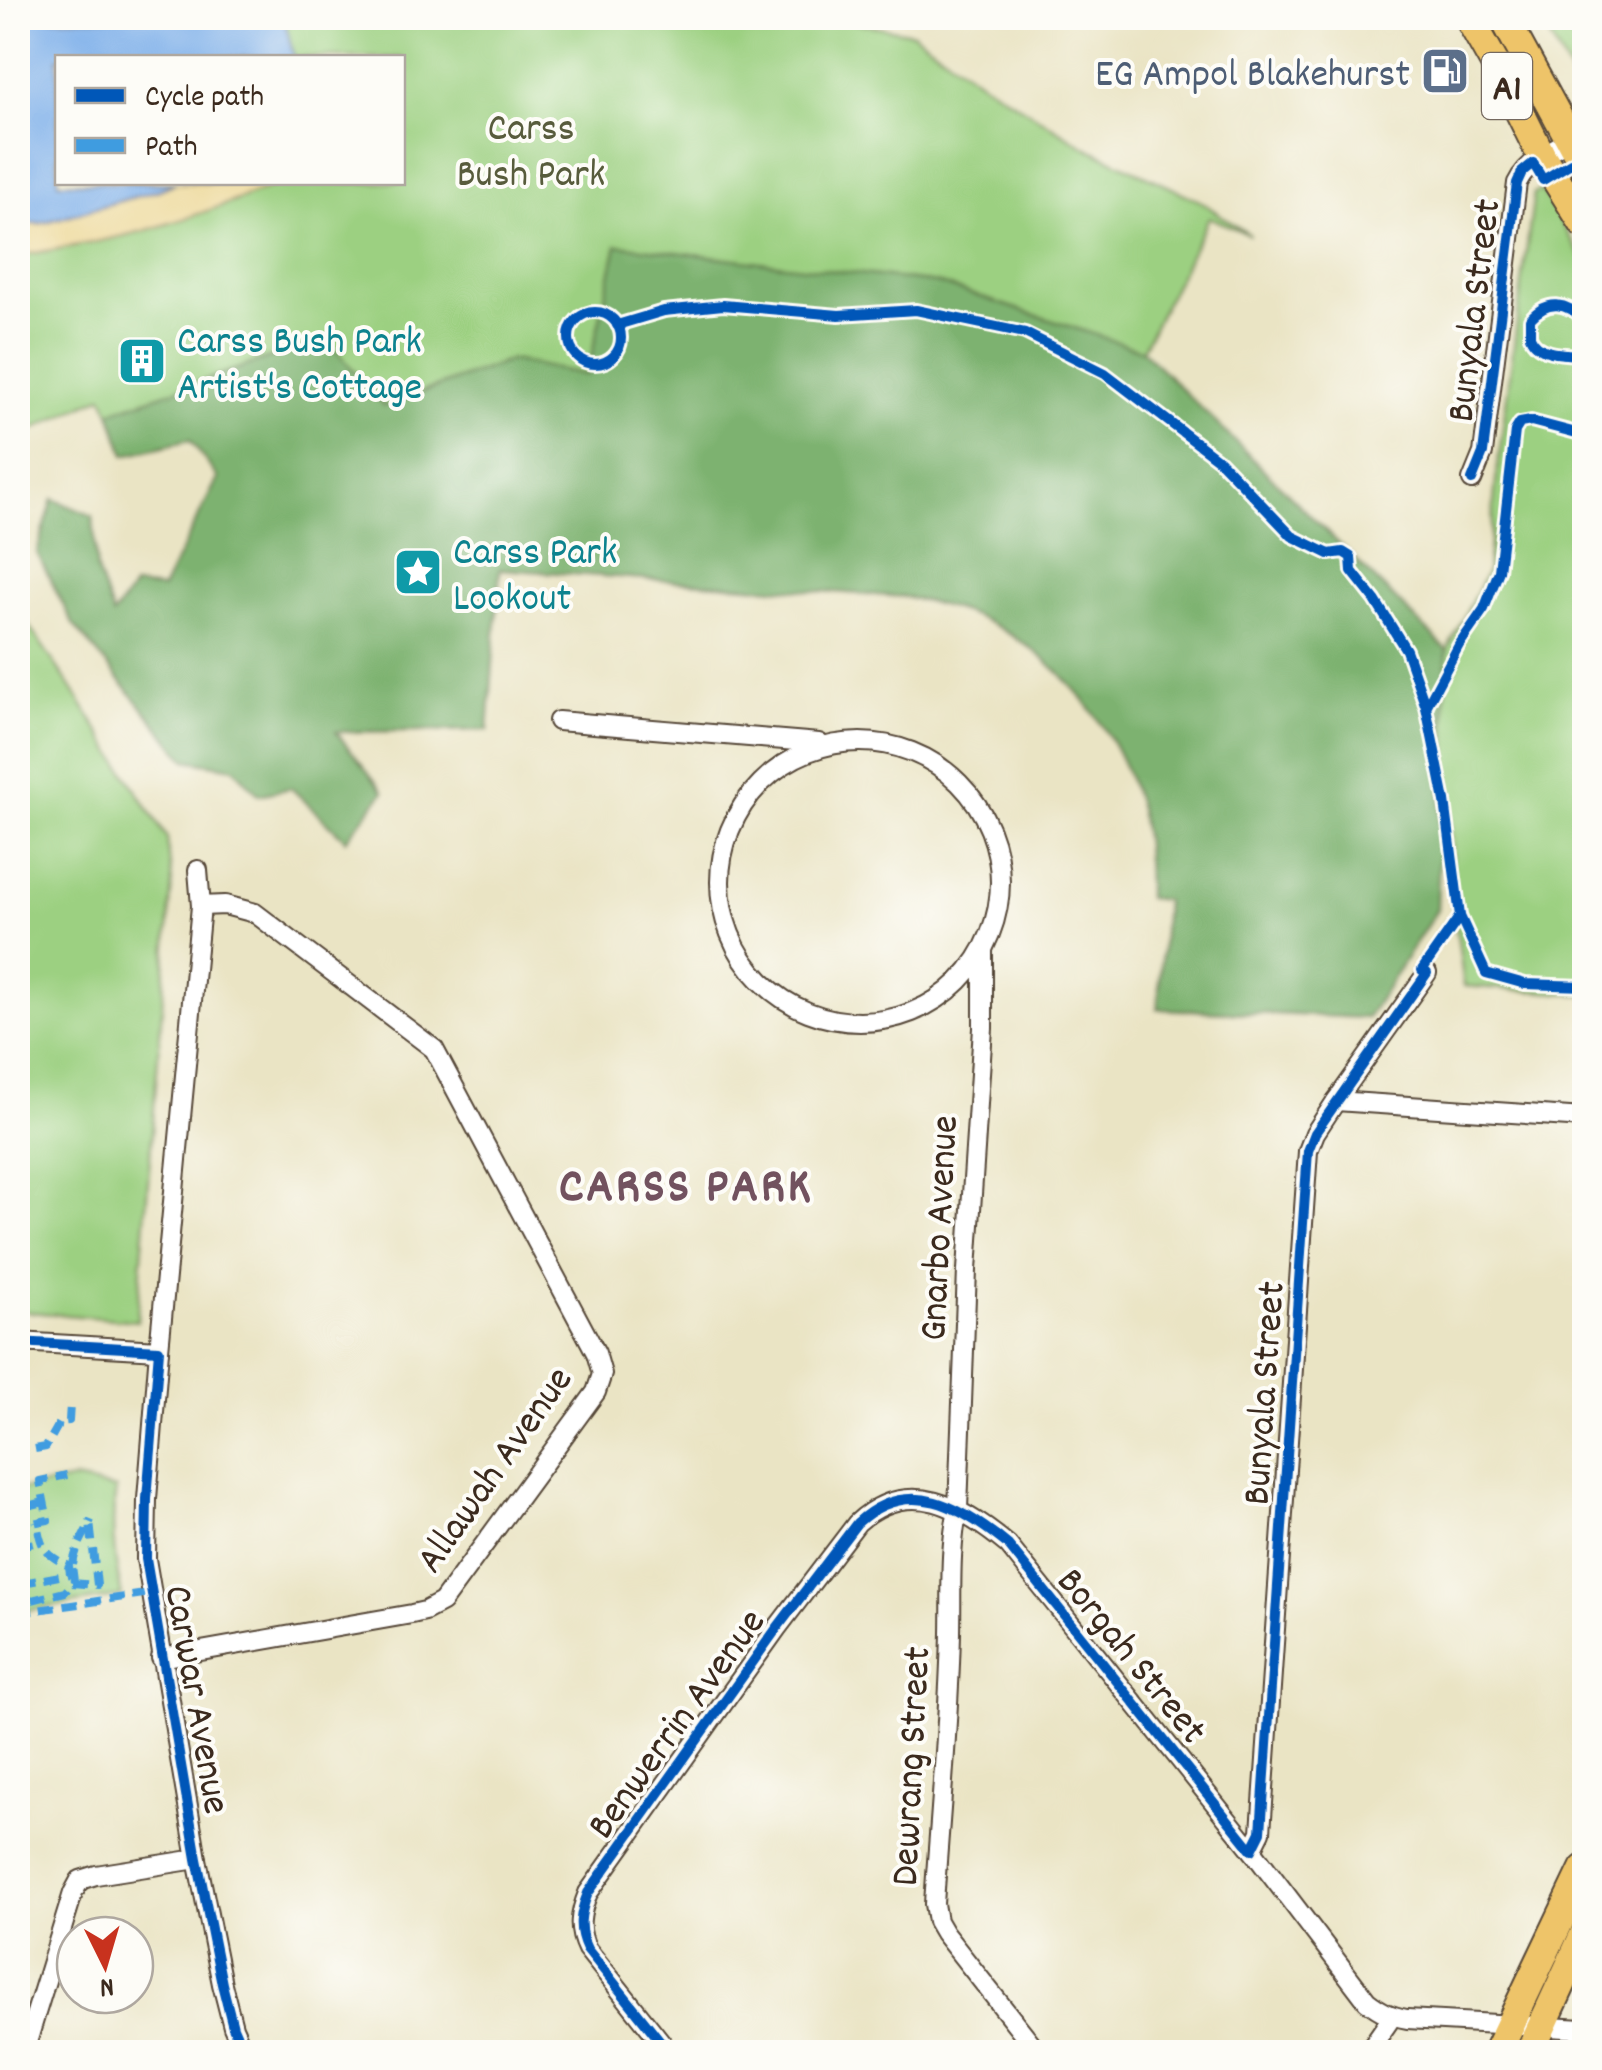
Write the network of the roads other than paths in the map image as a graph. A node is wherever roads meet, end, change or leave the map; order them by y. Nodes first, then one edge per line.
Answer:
1 (1469, 18) edge
2 (1504, 18) edge
3 (1577, 137) edge
4 (1542, 157) junction
5 (1584, 165) edge
6 (1584, 224) edge
7 (1472, 480) dead end
8 (558, 721) dead end
9 (824, 744) junction
10 (198, 870) dead end
11 (201, 906) junction
12 (983, 952) junction
13 (1427, 973) dead end
14 (1336, 1101) junction
15 (1584, 1118) edge
16 (18, 1342) edge
17 (159, 1350) junction
18 (958, 1510) junction
19 (161, 1658) junction
20 (1252, 1850) junction
21 (197, 1859) junction
22 (1584, 1869) edge
23 (1584, 1935) edge
24 (1392, 2017) junction
25 (1510, 2026) junction
26 (1584, 2030) edge
27 (1537, 2040) edge
28 (24, 2052) edge
29 (244, 2052) edge
30 (669, 2052) edge
31 (1038, 2052) edge
32 (1365, 2052) edge
33 (1498, 2052) edge

1 - 4 highway, A1
2 - 3 highway, A1
3 - 4 street, Bunyala Street
3 - 5 highway, A1
4 - 6 highway, A1
4 - 7 street, Bunyala Street
8 - 9 street, Gnarbo Avenue
9 - 12 street, Gnarbo Avenue
9 - 12 street, Gnarbo Avenue
10 - 11 street, Carwar Avenue
11 - 17 street, Carwar Avenue
11 - 19 street, Allawah Avenue
12 - 18 street, Gnarbo Avenue
13 - 14 street, Bunyala Street
14 - 15 street
14 - 20 street, Bunyala Street
16 - 17 street
17 - 19 street, Carwar Avenue
18 - 20 street, Borgah Street
18 - 30 street, Benwerrin Avenue
18 - 31 street, Dewrang Street
19 - 21 street, Carwar Avenue
20 - 24 street, Borgah Street
21 - 28 street
21 - 29 street, Carwar Avenue
22 - 25 highway
23 - 27 highway
24 - 25 street
24 - 32 street
25 - 27 street
25 - 33 highway
26 - 27 street

